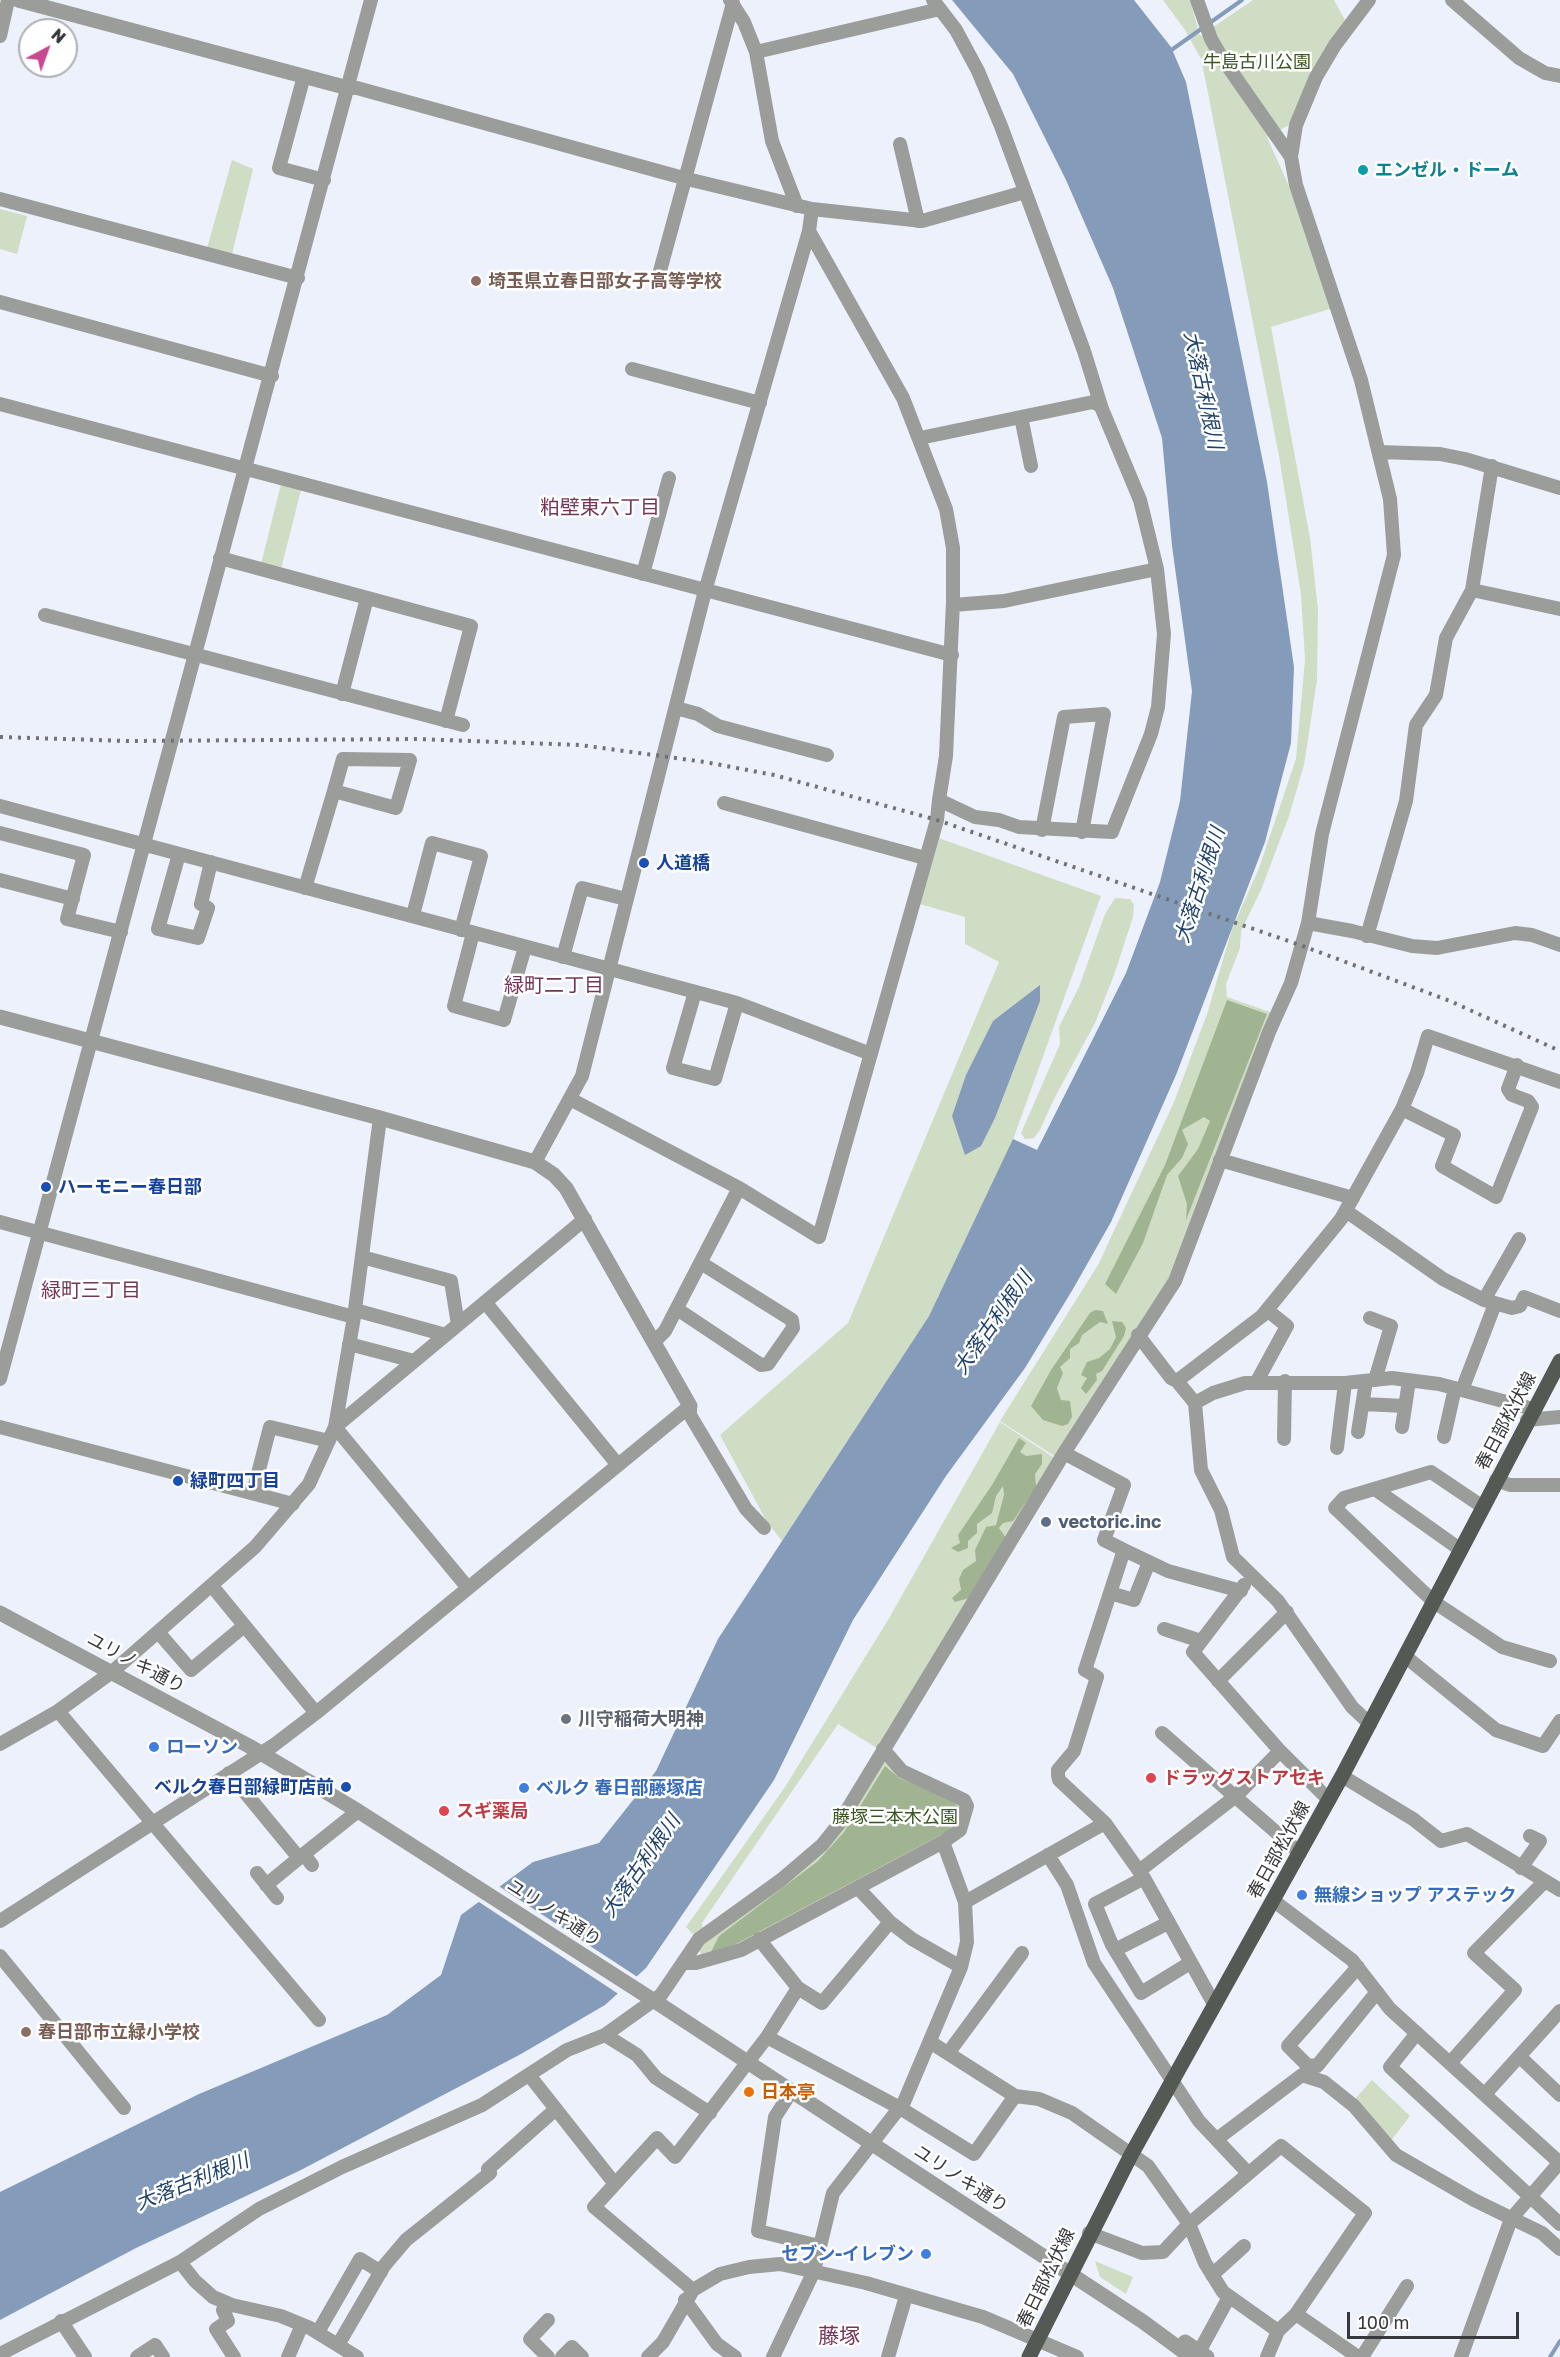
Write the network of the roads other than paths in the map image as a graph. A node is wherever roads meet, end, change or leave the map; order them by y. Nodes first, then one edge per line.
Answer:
1 (8, 0) edge
2 (18, 0) edge
3 (371, 0) edge
4 (1197, 0) edge
5 (1369, 0) edge
6 (1452, 0) edge
7 (732, 1) edge
8 (936, 5) edge
9 (0, 36) edge
10 (756, 52) junction
11 (304, 76) junction
12 (1560, 76) edge
13 (348, 88) junction
14 (900, 144) dead end
15 (1291, 158) junction
16 (687, 179) junction
17 (324, 180) junction
18 (1025, 192) junction
19 (0, 199) edge
20 (797, 206) junction
21 (812, 209) junction
22 (918, 220) junction
23 (809, 231) junction
24 (660, 271) dead end
25 (298, 278) junction
26 (0, 302) edge
27 (632, 369) dead end
28 (272, 376) junction
29 (760, 403) junction
30 (0, 404) edge
31 (1101, 406) junction
32 (1021, 417) junction
33 (920, 438) junction
34 (1379, 452) junction
35 (1031, 466) dead end
36 (1492, 466) junction
37 (244, 467) junction
38 (669, 478) dead end
39 (1560, 488) edge
40 (220, 558) junction
41 (1158, 569) junction
42 (643, 574) junction
43 (1472, 590) junction
44 (705, 591) junction
45 (367, 598) junction
46 (953, 605) junction
47 (1560, 609) edge
48 (45, 615) dead end
49 (195, 655) junction
50 (952, 655) junction
51 (342, 694) junction
52 (676, 708) junction
53 (446, 721) junction
54 (463, 725) dead end
55 (826, 754) dead end
56 (334, 791) junction
57 (939, 800) junction
58 (724, 803) dead end
59 (0, 806) edge
60 (1042, 830) junction
61 (1082, 832) junction
62 (0, 833) edge
63 (145, 845) junction
64 (179, 854) junction
65 (925, 858) junction
66 (210, 862) junction
67 (0, 880) edge
68 (304, 888) junction
69 (73, 899) junction
70 (626, 899) junction
71 (413, 915) junction
72 (1308, 923) junction
73 (120, 932) junction
74 (467, 932) junction
75 (1367, 936) junction
76 (1560, 945) edge
77 (525, 947) junction
78 (563, 957) junction
79 (608, 969) junction
80 (695, 992) junction
81 (737, 1003) junction
82 (0, 1017) edge
83 (91, 1042) junction
84 (871, 1054) junction
85 (1517, 1065) junction
86 (1560, 1082) edge
87 (572, 1100) junction
88 (1402, 1109) junction
89 (380, 1118) junction
90 (1220, 1160) junction
91 (535, 1162) junction
92 (739, 1188) junction
93 (1353, 1198) junction
94 (1346, 1211) junction
95 (585, 1219) junction
96 (0, 1222) edge
97 (40, 1233) junction
98 (1519, 1239) dead end
99 (362, 1257) junction
100 (701, 1263) junction
101 (485, 1302) junction
102 (1489, 1302) junction
103 (677, 1309) junction
104 (1268, 1310) junction
105 (1560, 1311) edge
106 (354, 1314) junction
107 (1370, 1318) dead end
108 (458, 1324) junction
109 (446, 1335) junction
110 (1138, 1335) junction
111 (655, 1341) junction
112 (349, 1344) junction
113 (414, 1361) junction
114 (1560, 1361) edge
115 (0, 1379) edge
116 (1371, 1380) junction
117 (1177, 1381) junction
118 (1285, 1381) junction
119 (1409, 1381) junction
120 (1256, 1383) junction
121 (1345, 1383) junction
122 (1458, 1389) junction
123 (1195, 1403) junction
124 (1362, 1404) junction
125 (690, 1406) junction
126 (1405, 1406) junction
127 (1530, 1415) junction
128 (1560, 1418) edge
129 (0, 1427) edge
130 (335, 1427) junction
131 (1402, 1427) dead end
132 (1358, 1432) dead end
133 (1444, 1437) dead end
134 (1284, 1439) dead end
135 (328, 1441) junction
136 (1337, 1448) dead end
137 (1064, 1453) junction
138 (618, 1465) junction
139 (1496, 1479) junction
140 (1560, 1485) edge
141 (1376, 1489) junction
142 (253, 1493) junction
143 (293, 1504) junction
144 (1483, 1507) junction
145 (764, 1528) dead end
146 (1124, 1550) junction
147 (1461, 1550) junction
148 (1149, 1562) junction
149 (1250, 1576) junction
150 (212, 1586) junction
151 (468, 1588) junction
152 (1241, 1591) junction
153 (1110, 1593) junction
154 (1434, 1602) junction
155 (1287, 1612) junction
156 (0, 1613) edge
157 (244, 1626) junction
158 (1164, 1629) dead end
159 (158, 1632) junction
160 (1201, 1641) junction
161 (1406, 1657) junction
162 (1550, 1661) dead end
163 (112, 1672) junction
164 (1218, 1681) junction
165 (58, 1711) junction
166 (316, 1713) junction
167 (1560, 1721) edge
168 (1370, 1724) junction
169 (1162, 1733) dead end
170 (0, 1744) edge
171 (884, 1749) junction
172 (1280, 1751) junction
173 (261, 1753) junction
174 (229, 1773) junction
175 (1342, 1776) junction
176 (1236, 1797) junction
177 (1329, 1800) junction
178 (358, 1811) junction
179 (154, 1822) junction
180 (1105, 1823) junction
181 (1530, 1836) dead end
182 (943, 1842) junction
183 (1300, 1853) junction
184 (1048, 1855) junction
185 (305, 1859) junction
186 (1521, 1868) junction
187 (257, 1873) dead end
188 (1142, 1874) junction
189 (1545, 1881) junction
190 (266, 1885) junction
191 (858, 1888) junction
192 (1560, 1890) edge
193 (277, 1898) dead end
194 (1274, 1901) junction
195 (965, 1902) junction
196 (0, 1921) edge
197 (890, 1922) junction
198 (1168, 1923) junction
199 (759, 1939) junction
200 (1115, 1950) junction
201 (1022, 1953) dead end
202 (0, 1956) edge
203 (683, 1963) junction
204 (1190, 1963) junction
205 (961, 1967) junction
206 (1358, 1967) junction
207 (798, 1988) junction
208 (1377, 1992) junction
209 (653, 2000) junction
210 (1214, 2004) junction
211 (319, 2020) dead end
212 (1557, 2021) edge
213 (1417, 2033) junction
214 (605, 2035) junction
215 (767, 2037) junction
216 (930, 2042) junction
217 (949, 2052) junction
218 (1519, 2056) junction
219 (1450, 2063) junction
220 (747, 2064) junction
221 (529, 2075) junction
222 (1172, 2079) junction
223 (791, 2092) junction
224 (1485, 2094) junction
225 (1560, 2095) edge
226 (1015, 2096) junction
227 (124, 2108) dead end
228 (556, 2109) junction
229 (900, 2109) junction
230 (710, 2113) junction
231 (1217, 2139) junction
232 (870, 2143) junction
233 (1131, 2155) junction
234 (1560, 2163) edge
235 (1248, 2173) junction
236 (615, 2184) junction
237 (1529, 2197) junction
238 (1511, 2219) junction
239 (1189, 2224) junction
240 (1560, 2224) edge
241 (1089, 2233) junction
242 (819, 2246) junction
243 (1244, 2246) dead end
244 (1560, 2249) edge
245 (180, 2262) junction
246 (814, 2271) junction
247 (381, 2272) junction
248 (1070, 2274) junction
249 (1212, 2275) junction
250 (1407, 2286) dead end
251 (689, 2295) junction
252 (906, 2296) junction
253 (1229, 2297) junction
254 (232, 2305) junction
255 (1296, 2314) junction
256 (548, 2320) dead end
257 (61, 2321) junction
258 (302, 2325) junction
259 (1278, 2331) junction
260 (318, 2332) junction
261 (1037, 2339) junction
262 (348, 2353) edge
263 (0, 2354) edge
264 (1199, 2355) edge
265 (85, 2357) edge
266 (137, 2357) edge
267 (163, 2357) edge
268 (234, 2357) edge
269 (288, 2357) edge
270 (548, 2357) edge
271 (562, 2357) edge
272 (582, 2357) edge
273 (648, 2357) edge
274 (735, 2357) edge
275 (773, 2357) edge
276 (888, 2357) edge
277 (1029, 2357) edge
278 (1077, 2357) edge
279 (1267, 2357) edge
280 (1360, 2357) edge
281 (1461, 2357) edge

1 - 9 street
2 - 11 street
3 - 13 street
4 - 15 street
5 - 15 street
6 - 12 street
7 - 10 street
7 - 16 street
8 - 10 street
8 - 18 street
10 - 20 street
11 - 13 street
11 - 17 street
13 - 16 street
13 - 17 street
14 - 22 street
15 - 34 street
16 - 20 street
16 - 24 street
17 - 25 street
18 - 22 street
18 - 31 street
19 - 25 street
20 - 21 street
21 - 22 street
21 - 23 street
23 - 29 street
23 - 33 street
25 - 28 street
26 - 28 street
27 - 29 street
28 - 37 street
29 - 44 street
30 - 37 street
31 - 32 street
31 - 41 street
32 - 33 street
32 - 35 street
33 - 46 street
34 - 36 street
34 - 72 street
36 - 39 street
36 - 43 street
37 - 40 street
37 - 42 street
38 - 42 street
40 - 45 street
40 - 49 street
41 - 46 street
41 - 61 street
42 - 44 street
43 - 47 street
43 - 75 street
44 - 50 street
44 - 52 street
45 - 51 street
45 - 53 street
46 - 50 street
48 - 49 street
49 - 51 street
49 - 63 street
50 - 57 street
51 - 53 street
52 - 55 street
52 - 70 street
53 - 54 street
56 - 56 street
56 - 68 street
57 - 60 street
57 - 65 street
58 - 65 street
59 - 63 street
60 - 61 street
60 - 61 street
62 - 69 street
63 - 64 street
63 - 73 street
64 - 66 street
64 - 66 street
65 - 84 street
66 - 68 street
67 - 69 street
68 - 71 street
69 - 73 street
70 - 78 street
70 - 79 street
71 - 74 street
71 - 74 street
72 - 75 street
72 - 90 street
73 - 83 street
74 - 77 street
74 - 77 street
75 - 76 street
77 - 78 street
78 - 79 street
79 - 80 street
79 - 87 street
80 - 81 street
80 - 81 street
81 - 84 street
82 - 83 street
83 - 89 street
83 - 97 street
84 - 92 street
85 - 86 street
85 - 88 street
85 - 88 street
87 - 91 street
87 - 92 street
88 - 93 street
89 - 91 street
89 - 99 street
90 - 93 street
90 - 110 street
91 - 95 street
92 - 100 street
93 - 94 street
94 - 102 street
94 - 104 street
95 - 101 street
95 - 111 street
96 - 97 street
97 - 106 street
97 - 115 street
98 - 102 street
99 - 106 street
99 - 108 street
100 - 103 street
100 - 103 street
101 - 108 street
101 - 138 street
102 - 105 street
102 - 122 street
103 - 111 street
104 - 117 street
104 - 120 street
106 - 109 street
106 - 112 street
107 - 116 street
108 - 109 street
109 - 113 street
110 - 117 street
110 - 137 street
111 - 125 street
112 - 113 street
112 - 130 street
113 - 130 street
114 - 127 main road, 春日部松伏線
116 - 119 street
116 - 121 street
116 - 124 street
117 - 123 street
118 - 120 street
118 - 121 street
118 - 134 street
119 - 122 street
119 - 126 street
120 - 123 street
121 - 136 street
122 - 127 street
122 - 133 street
123 - 149 street
124 - 126 street
124 - 132 street
125 - 138 street
125 - 145 street
126 - 131 street
127 - 128 street
127 - 139 main road, 春日部松伏線
129 - 142 street
130 - 135 street
130 - 151 street
135 - 142 street
135 - 143 street
137 - 146 street
137 - 171 street
138 - 151 street
139 - 140 street
139 - 144 main road, 春日部松伏線
141 - 144 street
141 - 147 street
141 - 154 street
142 - 143 street
143 - 150 street
144 - 147 main road, 春日部松伏線
146 - 148 street
146 - 153 street
147 - 154 main road, 春日部松伏線
148 - 152 street
148 - 153 street
149 - 152 street
149 - 155 street
150 - 157 street
150 - 159 street
151 - 166 street
152 - 160 street
153 - 180 street
154 - 161 main road, 春日部松伏線
154 - 162 street
155 - 164 street
155 - 168 street
156 - 163 street, ユリノキ通り
157 - 159 street
157 - 166 street
158 - 160 street
159 - 163 street
160 - 164 street
161 - 167 street
161 - 168 main road, 春日部松伏線
163 - 165 street
163 - 173 street, ユリノキ通り
164 - 172 street
165 - 170 street
165 - 179 street
166 - 173 street
168 - 175 main road, 春日部松伏線
169 - 176 street
171 - 182 street
171 - 203 street
172 - 176 street
172 - 177 street
173 - 174 street
173 - 178 street, ユリノキ通り
174 - 179 street
174 - 185 street
175 - 177 main road, 春日部松伏線
175 - 186 street
176 - 183 street
176 - 188 street
177 - 183 main road, 春日部松伏線
178 - 185 street
178 - 209 street, ユリノキ通り
179 - 196 street
179 - 211 street
180 - 184 street
180 - 188 street
181 - 186 street
182 - 191 street
182 - 195 street
183 - 194 main road, 春日部松伏線
184 - 195 street
184 - 222 street
185 - 190 street
186 - 189 street
187 - 190 street
188 - 198 street
188 - 200 street
189 - 192 street
189 - 219 street
190 - 193 street
191 - 197 street
191 - 199 street
194 - 206 street
194 - 210 main road, 春日部松伏線
195 - 205 street
197 - 205 street
197 - 207 street
198 - 200 street
198 - 204 street
199 - 203 street
199 - 207 street
200 - 204 street
201 - 217 street
202 - 227 street
203 - 209 street
204 - 210 street
205 - 216 street
206 - 208 street
206 - 208 street
207 - 215 street
208 - 213 street
209 - 214 street
209 - 220 street, ユリノキ通り
210 - 222 main road, 春日部松伏線
212 - 218 street
213 - 219 street
213 - 237 street
214 - 221 street
214 - 230 street
215 - 220 street
215 - 229 street
216 - 217 street
216 - 229 street
217 - 226 street
218 - 224 street
218 - 225 street
219 - 224 street
220 - 223 street, ユリノキ通り
220 - 230 street
221 - 228 street
221 - 245 street
222 - 231 street
222 - 233 main road, 春日部松伏線
223 - 232 street, ユリノキ通り
223 - 242 street
224 - 234 street
226 - 229 street
226 - 233 street
228 - 236 street
228 - 247 street
229 - 232 street
230 - 236 street
231 - 235 street
231 - 238 street
232 - 242 street
232 - 248 street, ユリノキ通り
233 - 239 street
233 - 241 main road, 春日部松伏線
234 - 237 street
235 - 239 street
235 - 255 street
236 - 251 street
237 - 238 street
237 - 240 street
238 - 244 street
238 - 281 street
239 - 241 street
239 - 249 street
241 - 248 main road, 春日部松伏線
242 - 246 street
243 - 249 street
245 - 254 street
245 - 257 street
246 - 251 street
246 - 252 street
246 - 275 street
247 - 260 street
247 - 262 street
248 - 261 main road, 春日部松伏線
248 - 264 street, ユリノキ通り
249 - 253 street
250 - 280 street
251 - 273 street
251 - 274 street
252 - 261 street
252 - 276 street
253 - 259 street
253 - 264 street
254 - 258 street
254 - 268 street
255 - 259 street
255 - 280 street
256 - 270 street
257 - 263 street
257 - 265 street
258 - 260 street
258 - 269 street
259 - 279 street
260 - 262 street
261 - 277 main road, 春日部松伏線
261 - 278 street
266 - 267 street
271 - 272 street

